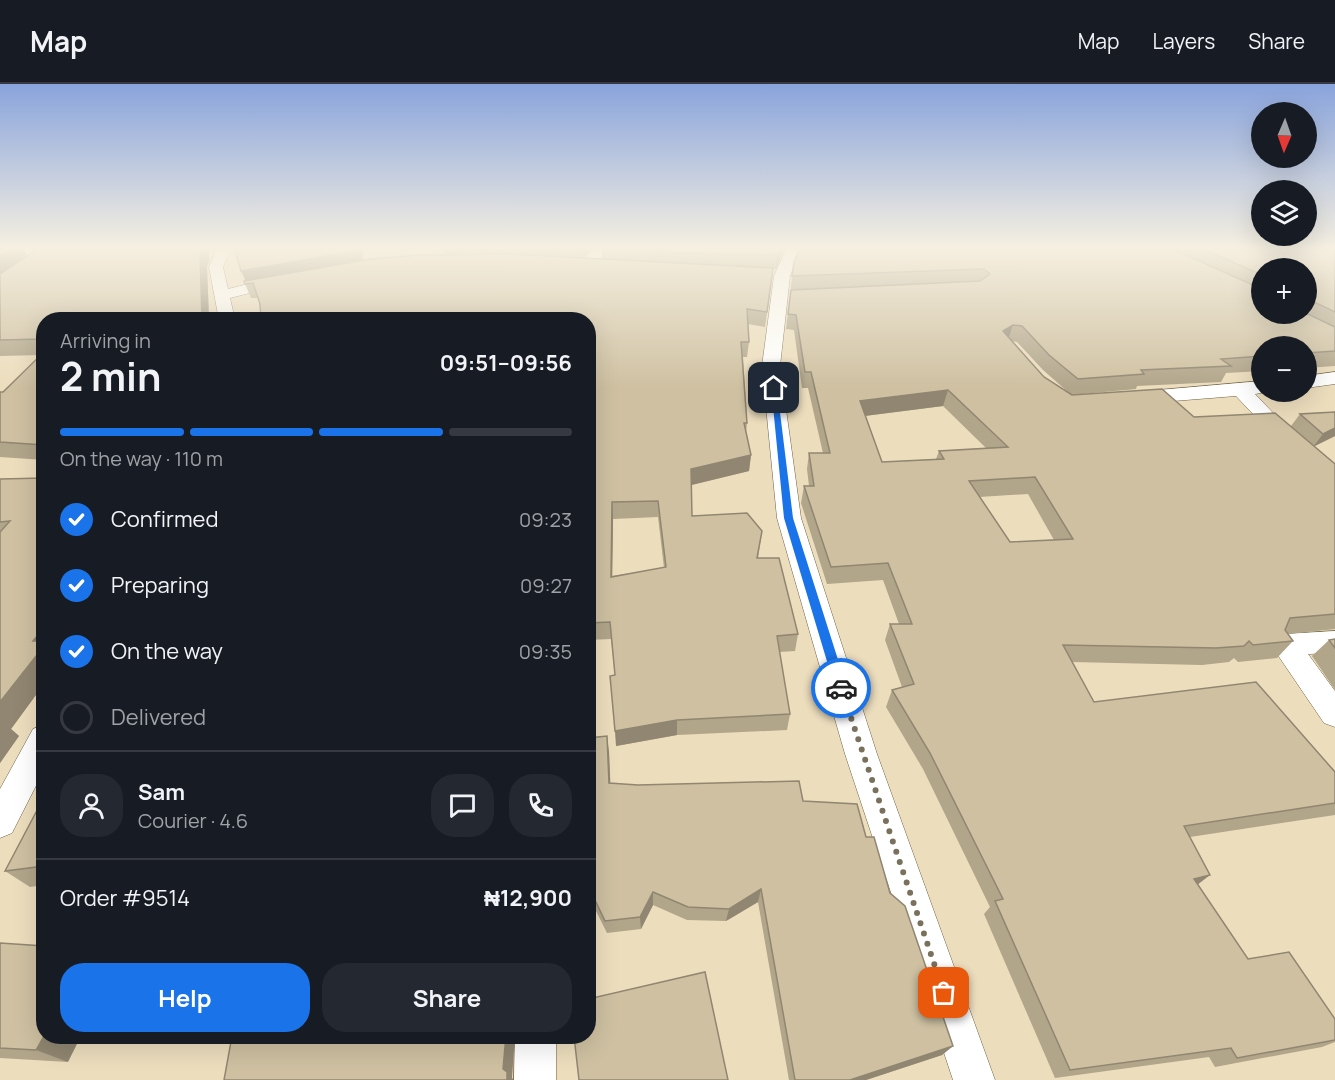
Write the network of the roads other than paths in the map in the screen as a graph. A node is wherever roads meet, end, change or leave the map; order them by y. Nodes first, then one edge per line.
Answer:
1 (782, 294) edge
2 (221, 295) edge
3 (225, 312) edge
4 (1335, 378) edge
5 (1317, 380) edge
6 (1251, 389) edge
7 (1241, 390) junction
8 (1122, 399) edge
9 (1335, 478) edge
10 (1335, 642) edge
11 (1335, 714) edge
12 (36, 753) edge
13 (0, 822) edge
14 (536, 1044) edge
15 (535, 1080) edge
16 (974, 1080) edge

1 - 16 street
2 - 3 street
4 - 5 street
6 - 7 street
7 - 8 street
7 - 9 street
10 - 11 street
12 - 13 street
14 - 15 street

